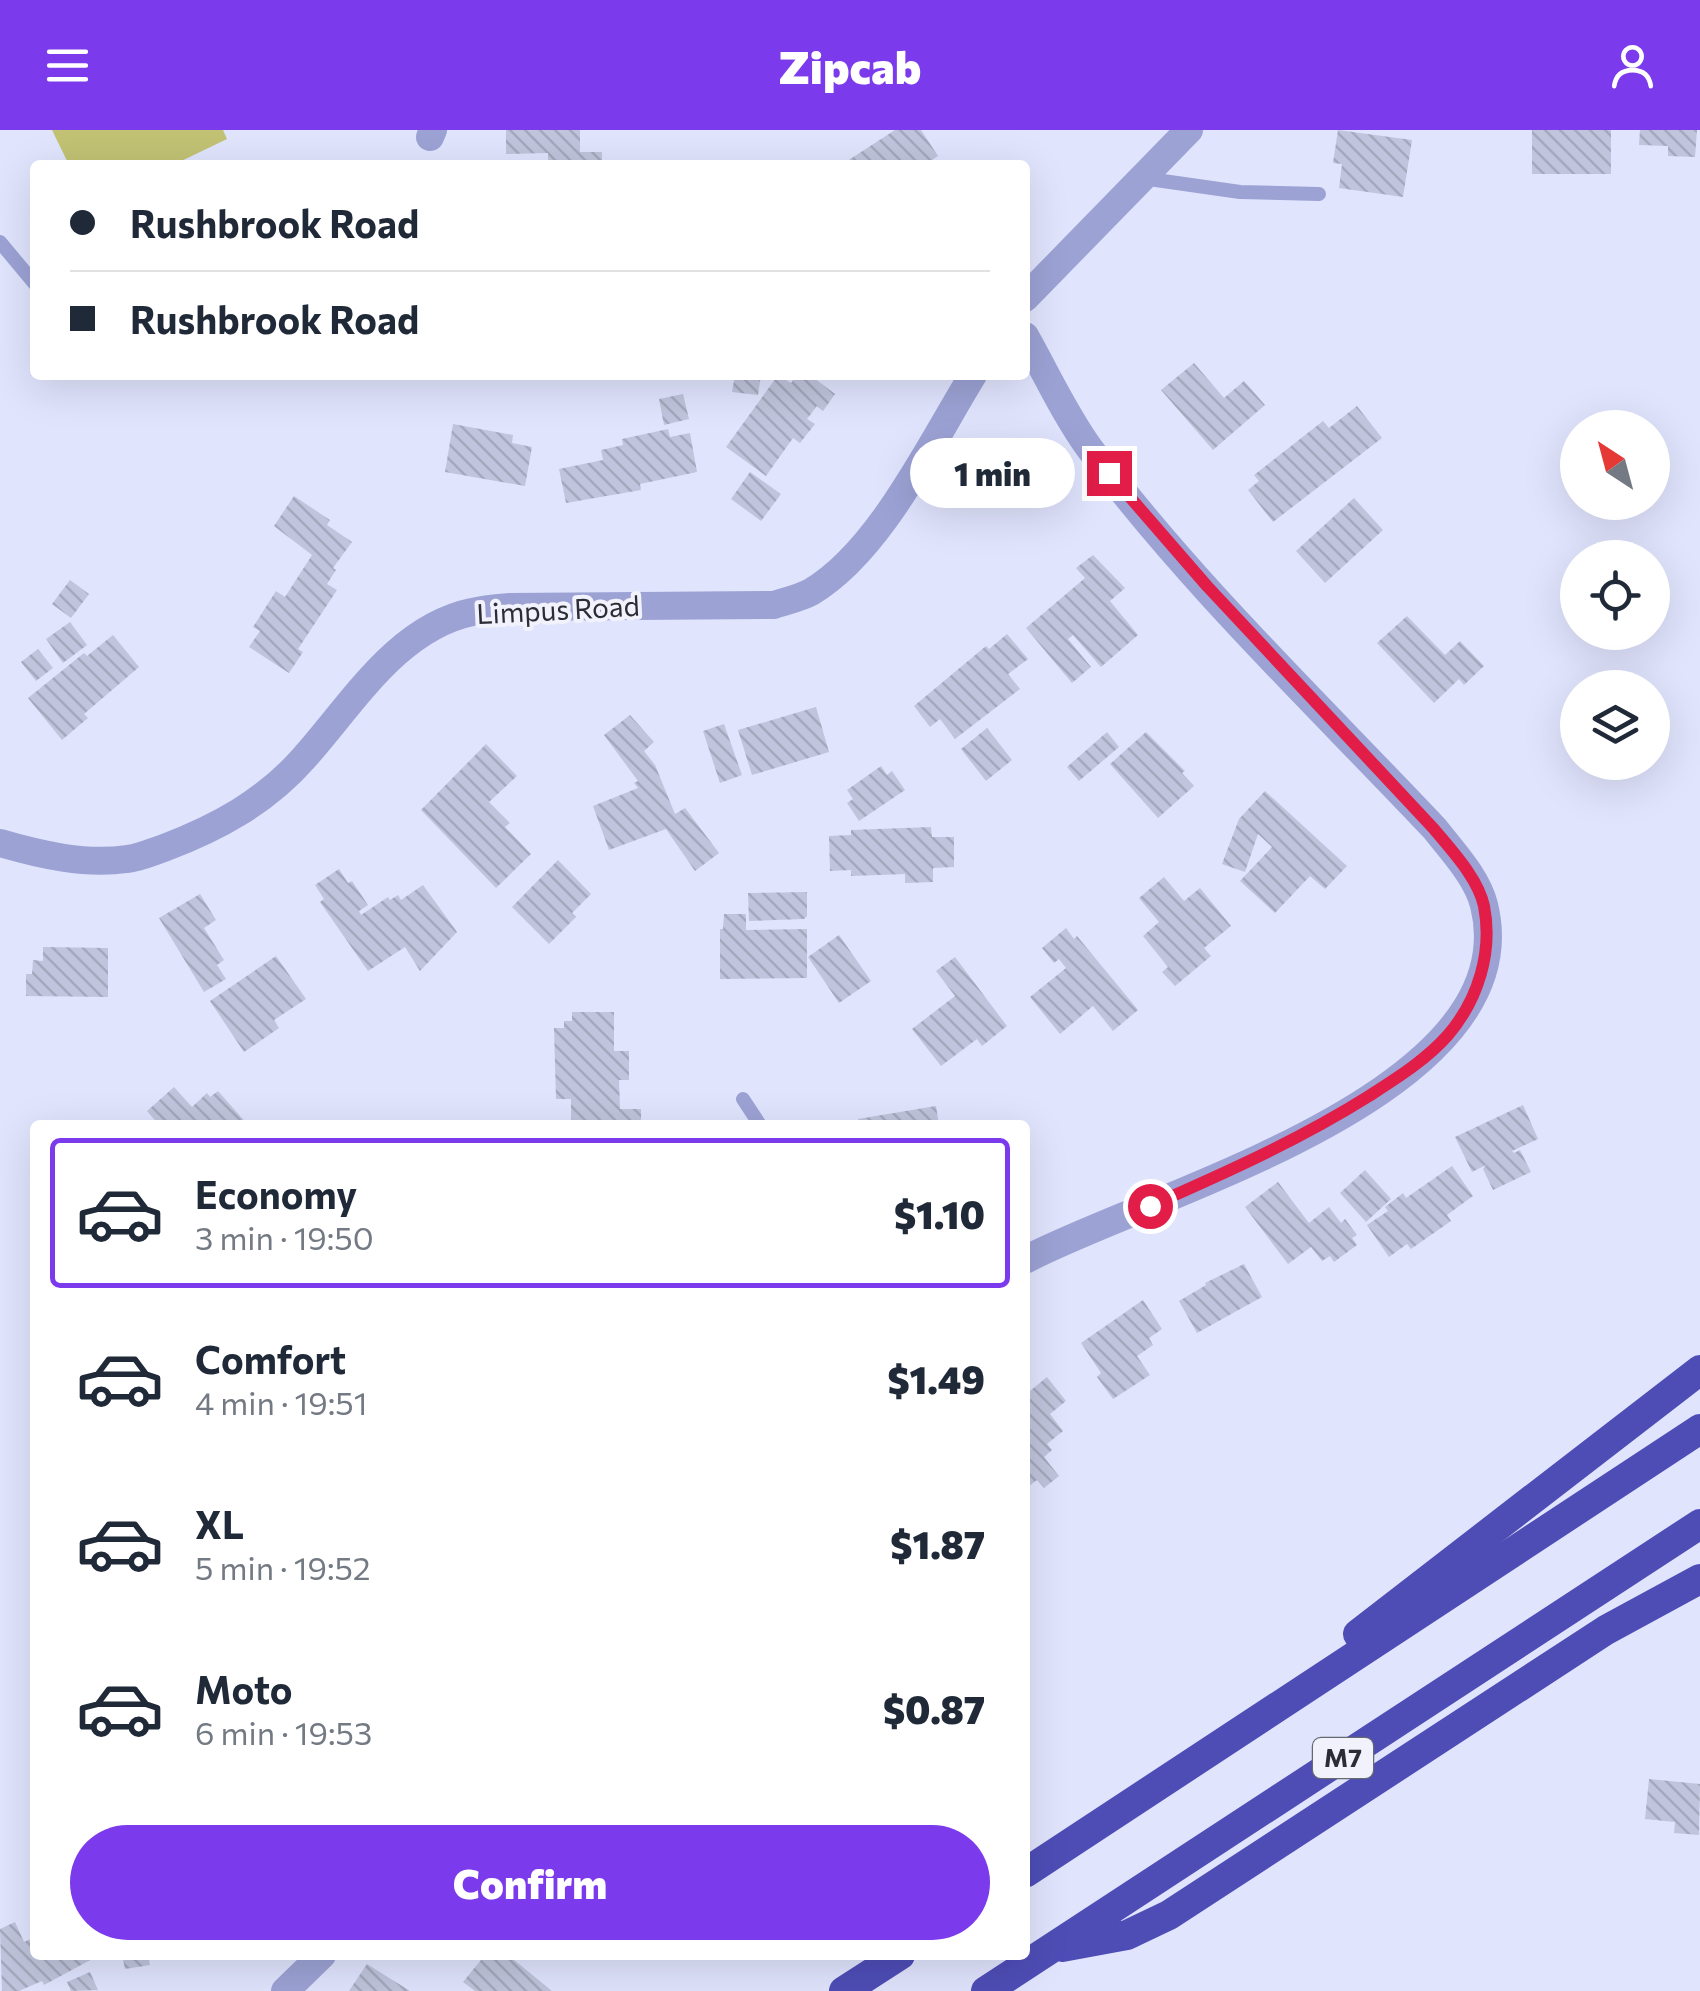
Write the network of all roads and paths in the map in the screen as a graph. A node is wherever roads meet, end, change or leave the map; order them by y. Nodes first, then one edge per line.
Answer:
1 (1189, 130) edge
2 (1142, 178) junction
3 (1319, 194) dead end
4 (0, 242) edge
5 (30, 278) edge
6 (1030, 293) edge
7 (1030, 345) edge
8 (970, 380) edge
9 (0, 844) edge
10 (743, 1099) dead end
11 (757, 1120) edge
12 (1030, 1257) edge
13 (1700, 1370) edge
14 (1700, 1429) edge
15 (1700, 1524) edge
16 (1700, 1579) edge
17 (1178, 1774) junction
18 (1030, 1870) edge
19 (1054, 1948) junction
20 (317, 1960) edge
21 (892, 1960) edge
22 (285, 1991) edge
23 (844, 1991) edge
24 (986, 1991) edge

1 - 2 street
2 - 3 lane
2 - 6 street
4 - 5 lane
7 - 12 street
8 - 9 street, Limpus Road
10 - 11 lane
13 - 17 highway
14 - 17 highway
15 - 19 highway, M7
16 - 19 highway
17 - 18 highway
19 - 24 highway, M7
20 - 22 street
21 - 23 highway

